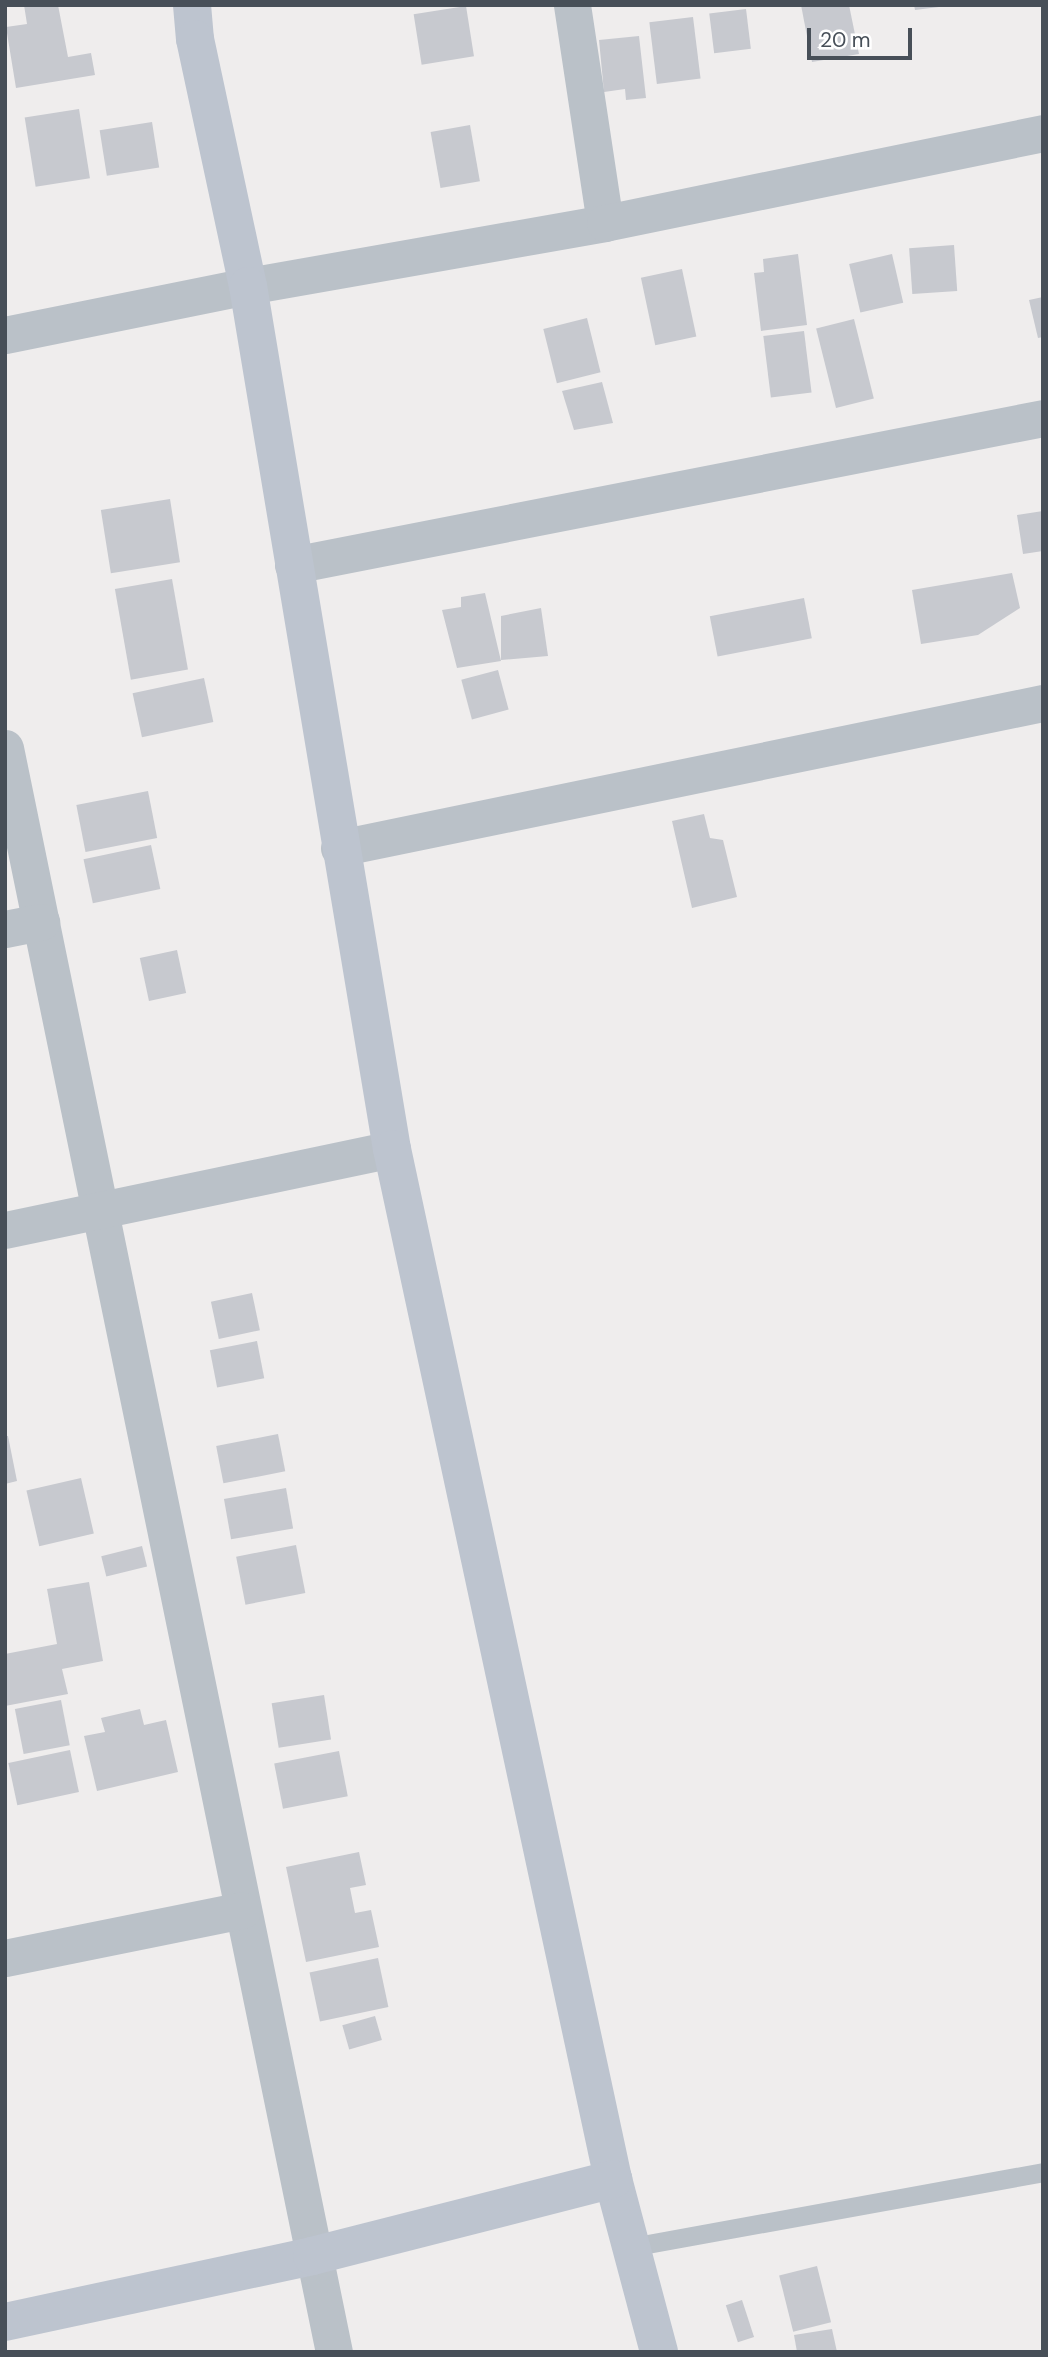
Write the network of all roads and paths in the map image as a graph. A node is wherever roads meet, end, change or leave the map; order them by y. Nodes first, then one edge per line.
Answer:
1 (192, 5) edge
2 (572, 5) edge
3 (1043, 133) edge
4 (606, 223) junction
5 (248, 286) junction
6 (5, 335) edge
7 (1043, 418) edge
8 (293, 565) junction
9 (1043, 703) edge
10 (5, 748) edge
11 (339, 848) junction
12 (41, 922) junction
13 (5, 929) edge
14 (392, 1149) junction
15 (99, 1211) junction
16 (5, 1230) edge
17 (242, 1910) junction
18 (5, 1958) edge
19 (1043, 2172) edge
20 (613, 2179) junction
21 (631, 2247) junction
22 (312, 2256) junction
23 (5, 2322) edge
24 (334, 2352) edge
25 (659, 2352) edge

1 - 5 street
2 - 4 street
3 - 4 street
4 - 5 street
5 - 6 street
5 - 8 street
7 - 8 street
8 - 11 street
9 - 11 street
10 - 12 street
11 - 14 street
12 - 13 street
12 - 15 street
14 - 15 street
14 - 20 street
15 - 16 street
15 - 17 street
17 - 18 street
17 - 22 street
19 - 21 lane
20 - 21 street
20 - 22 street
21 - 25 street
22 - 23 street
22 - 24 street

